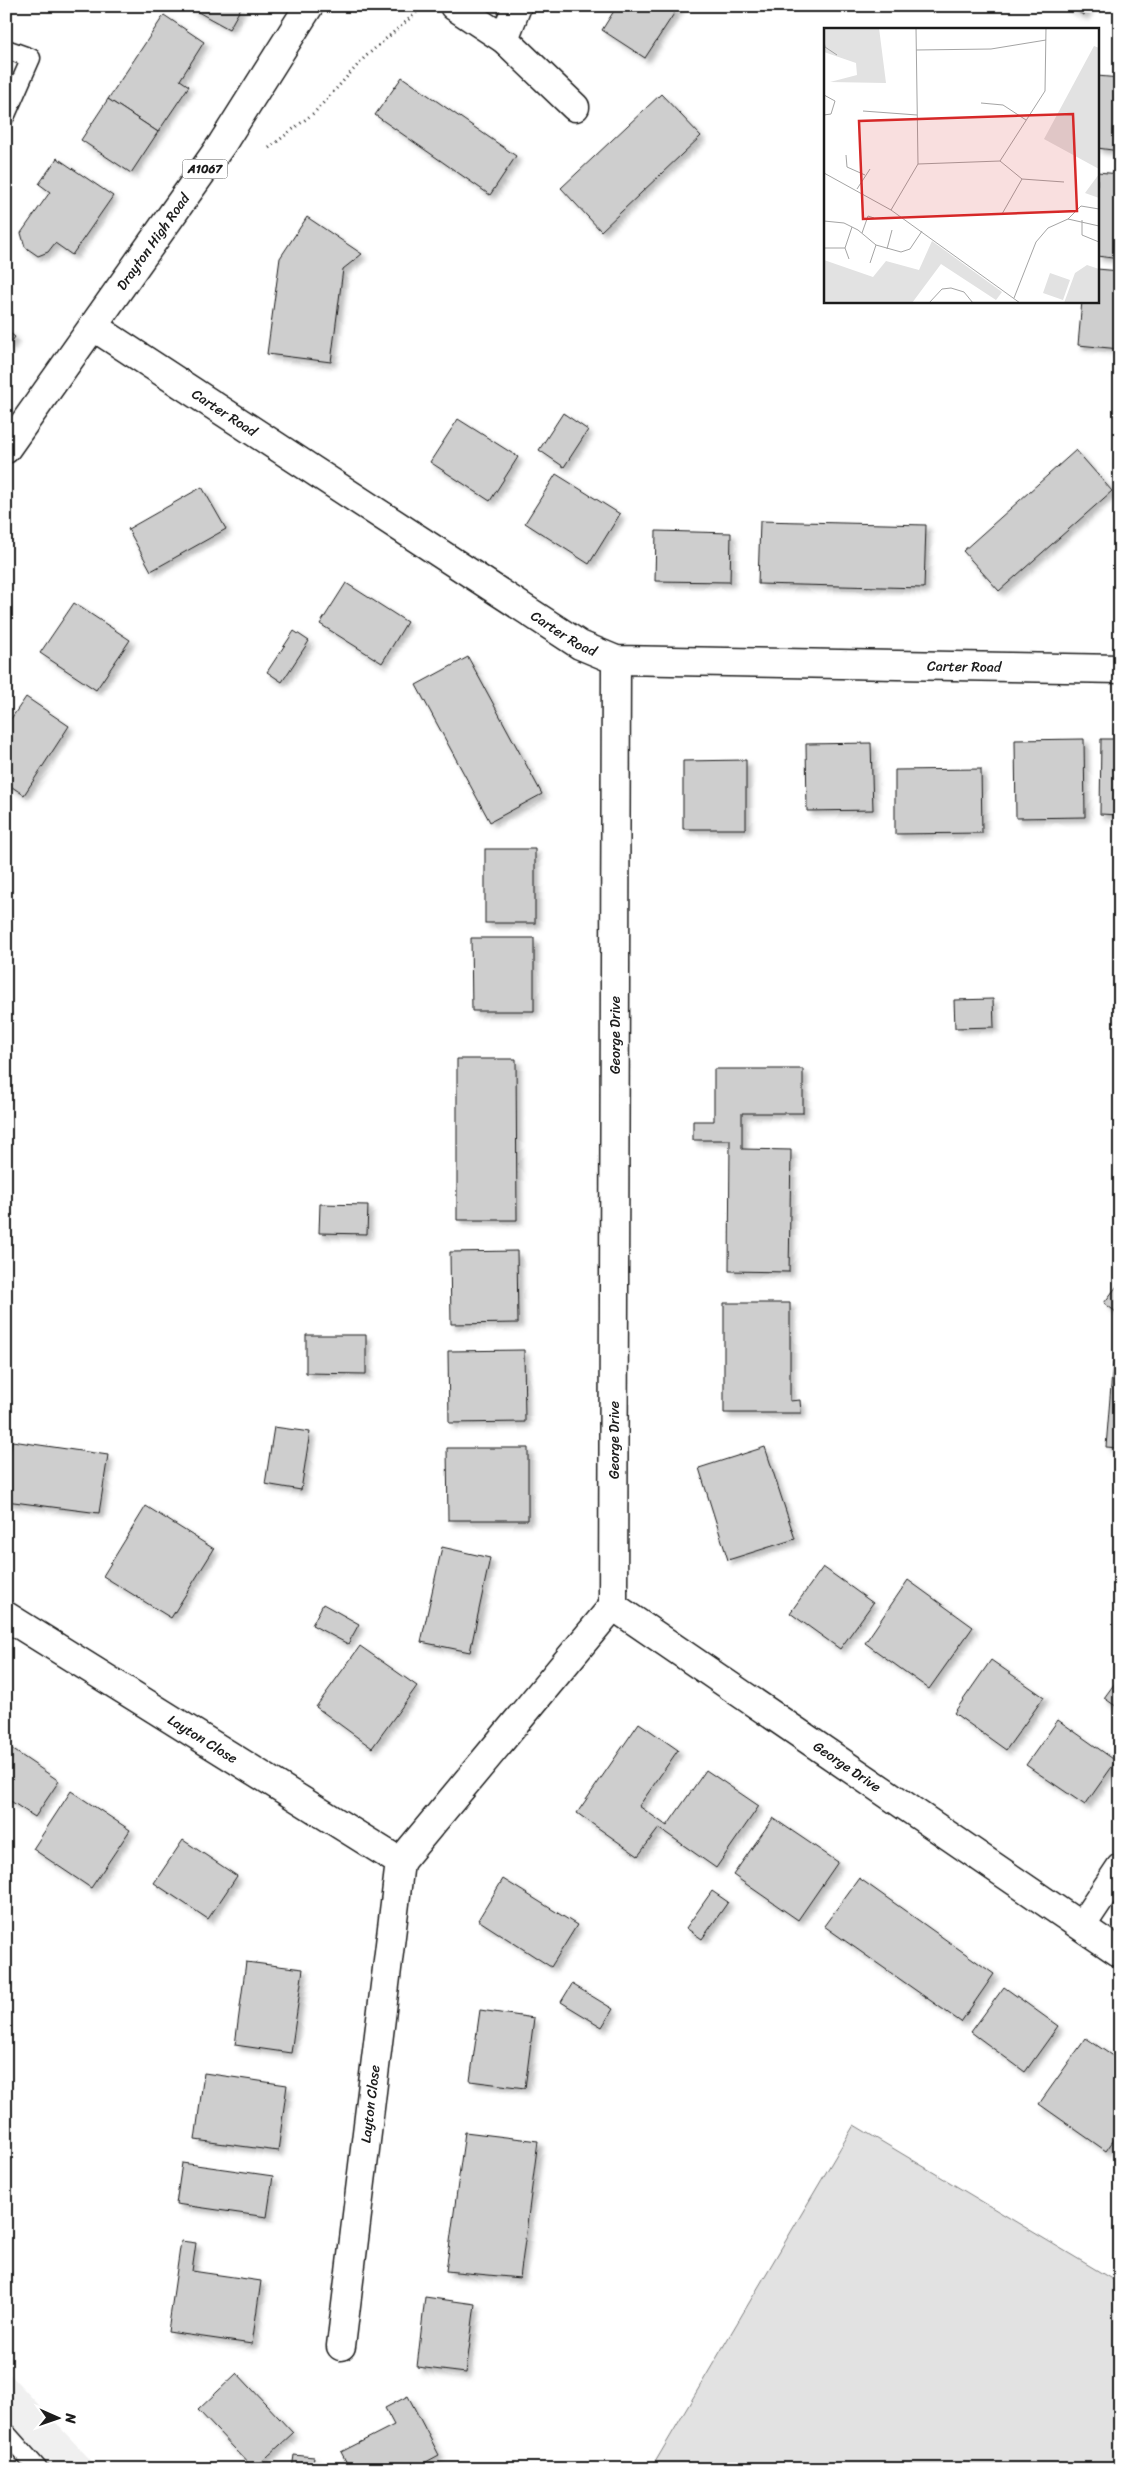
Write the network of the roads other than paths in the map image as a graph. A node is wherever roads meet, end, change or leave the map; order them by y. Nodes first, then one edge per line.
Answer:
1 (309, 6) edge
2 (454, 6) edge
3 (517, 6) edge
4 (504, 39) junction
5 (6, 48) edge
6 (575, 106) dead end
7 (6, 115) edge
8 (94, 328) junction
9 (6, 449) edge
10 (616, 660) junction
11 (1120, 669) edge
12 (613, 1606) junction
13 (6, 1616) edge
14 (400, 1862) junction
15 (1120, 1868) edge
16 (1082, 1925) junction
17 (1120, 1953) edge
18 (341, 2346) dead end
19 (6, 2433) edge
20 (38, 2469) edge

1 - 8 street, Drayton High Road / A1067
2 - 4 street
3 - 4 street
4 - 6 street
5 - 7 lane
8 - 9 street, Drayton High Road / A1067
8 - 10 street, Carter Road
10 - 11 street, Carter Road
10 - 12 street, George Drive
12 - 14 street
12 - 16 street, George Drive
13 - 14 street, Layton Close
14 - 18 street, Layton Close
15 - 16 street
16 - 17 street, George Drive
19 - 20 lane

